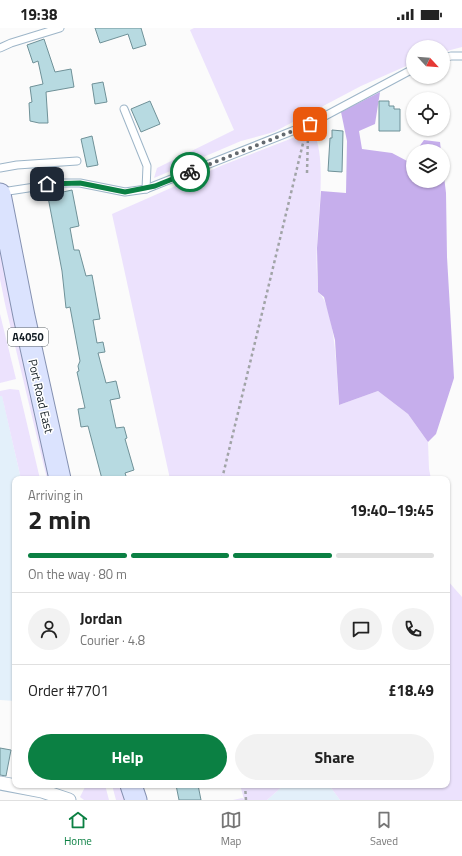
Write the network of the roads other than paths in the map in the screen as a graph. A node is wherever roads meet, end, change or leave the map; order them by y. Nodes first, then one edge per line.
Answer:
1 (60, 28) edge
2 (0, 48) edge
3 (450, 56) edge
4 (462, 56) edge
5 (406, 73) edge
6 (124, 109) dead end
7 (77, 161) dead end
8 (0, 168) edge
9 (146, 189) junction
10 (0, 193) edge
11 (59, 476) edge
12 (0, 783) edge
13 (12, 785) edge
14 (26, 788) edge
15 (133, 788) edge
16 (69, 800) edge
17 (136, 800) edge

1 - 2 lane
3 - 4 lane
5 - 9 lane
6 - 9 lane
7 - 8 lane
9 - 10 lane
10 - 11 main road, Port Road East / A4050
12 - 13 street
14 - 16 street
15 - 17 main road

